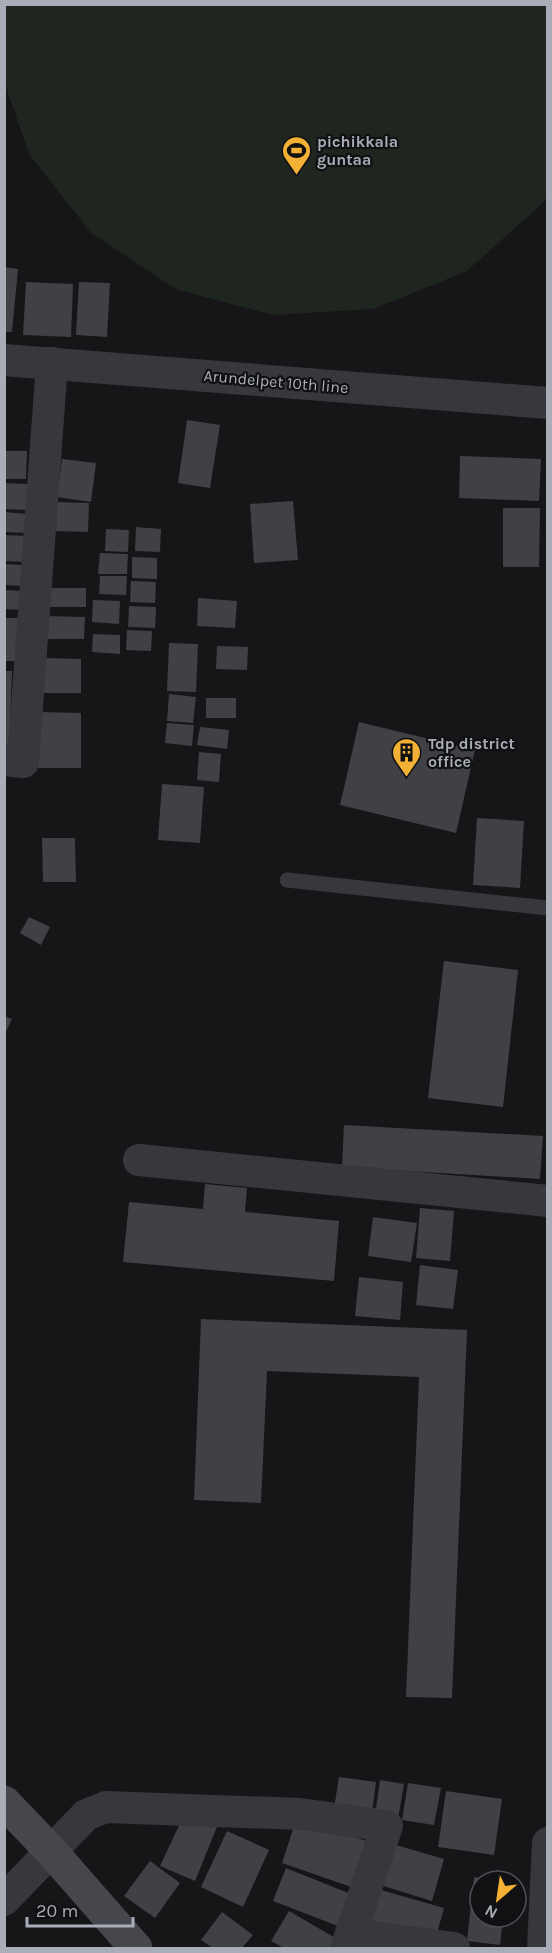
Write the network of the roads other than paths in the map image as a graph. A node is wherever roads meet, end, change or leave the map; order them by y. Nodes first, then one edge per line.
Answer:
1 (4, 360) edge
2 (52, 363) junction
3 (548, 403) edge
4 (4, 760) edge
5 (287, 880) dead end
6 (548, 908) edge
7 (139, 1160) dead end
8 (548, 1200) edge
9 (4, 1802) edge
10 (548, 1843) edge
11 (51, 1851) junction
12 (4, 1900) edge
13 (545, 1935) edge
14 (349, 1941) edge
15 (136, 1948) edge
16 (454, 1948) edge

1 - 2 street, Arundelpet 10th line
2 - 3 street, Arundelpet 10th line
2 - 4 street
5 - 6 lane
7 - 8 street
9 - 11 street
10 - 13 street
11 - 12 street
11 - 14 street
11 - 15 street
14 - 16 street

